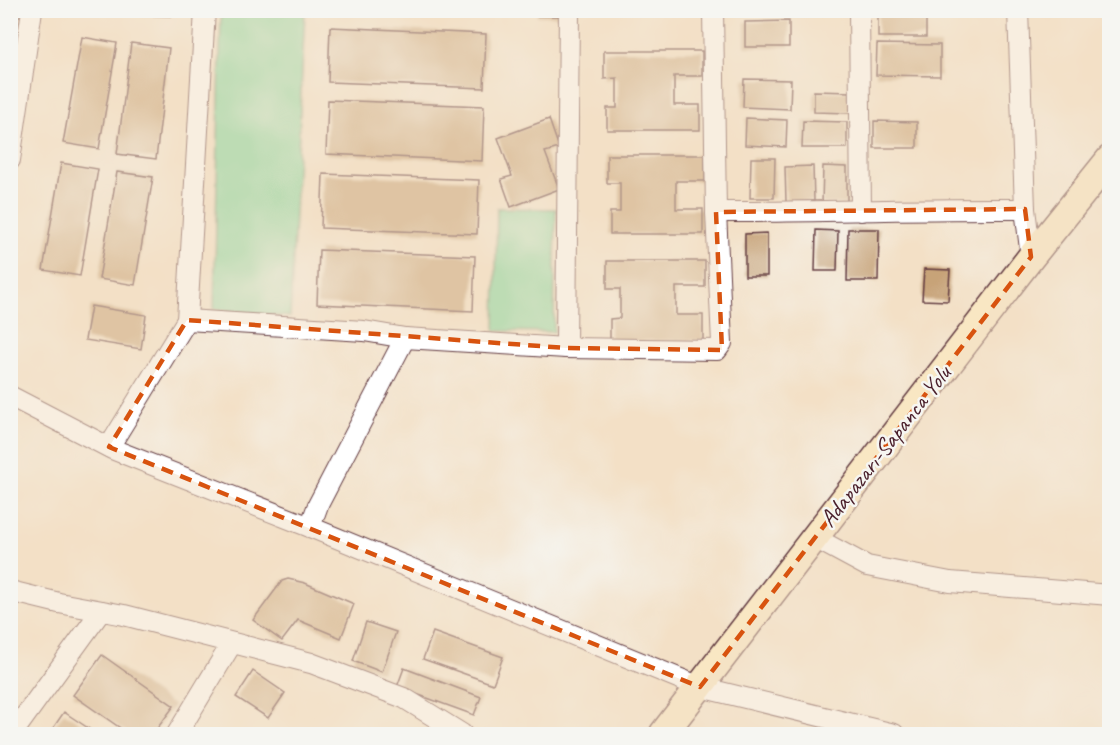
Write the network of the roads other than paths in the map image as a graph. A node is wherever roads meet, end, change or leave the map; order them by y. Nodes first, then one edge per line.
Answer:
1 (32, 10) edge
2 (205, 10) edge
3 (569, 10) edge
4 (713, 10) edge
5 (859, 10) edge
6 (1018, 10) edge
7 (1110, 159) edge
8 (10, 160) edge
9 (1025, 209) junction
10 (861, 211) junction
11 (716, 212) junction
12 (1031, 257) junction
13 (187, 320) junction
14 (405, 338) junction
15 (566, 348) junction
16 (10, 396) edge
17 (109, 447) junction
18 (310, 527) junction
19 (815, 538) junction
20 (10, 591) edge
21 (1110, 595) edge
22 (101, 611) junction
23 (232, 643) junction
24 (700, 687) junction
25 (12, 735) edge
26 (177, 735) edge
27 (462, 735) edge
28 (663, 735) edge
29 (894, 735) edge

1 - 8 street
2 - 13 street
3 - 15 street
4 - 11 street
5 - 10 street
6 - 9 street
7 - 12 main road, Adapazarı-Sapanca Yolu
9 - 10 street
9 - 12 street
10 - 11 street
11 - 15 street
12 - 19 main road, Adapazarı-Sapanca Yolu
13 - 14 street
13 - 17 street
14 - 15 street
14 - 18 street
16 - 17 street
17 - 18 street
18 - 24 street
19 - 21 street
19 - 24 main road, Adapazarı-Sapanca Yolu
20 - 22 street
22 - 23 street
22 - 25 street
23 - 26 street
23 - 27 street
24 - 28 main road, Adapazarı-Sapanca Yolu
24 - 29 street

